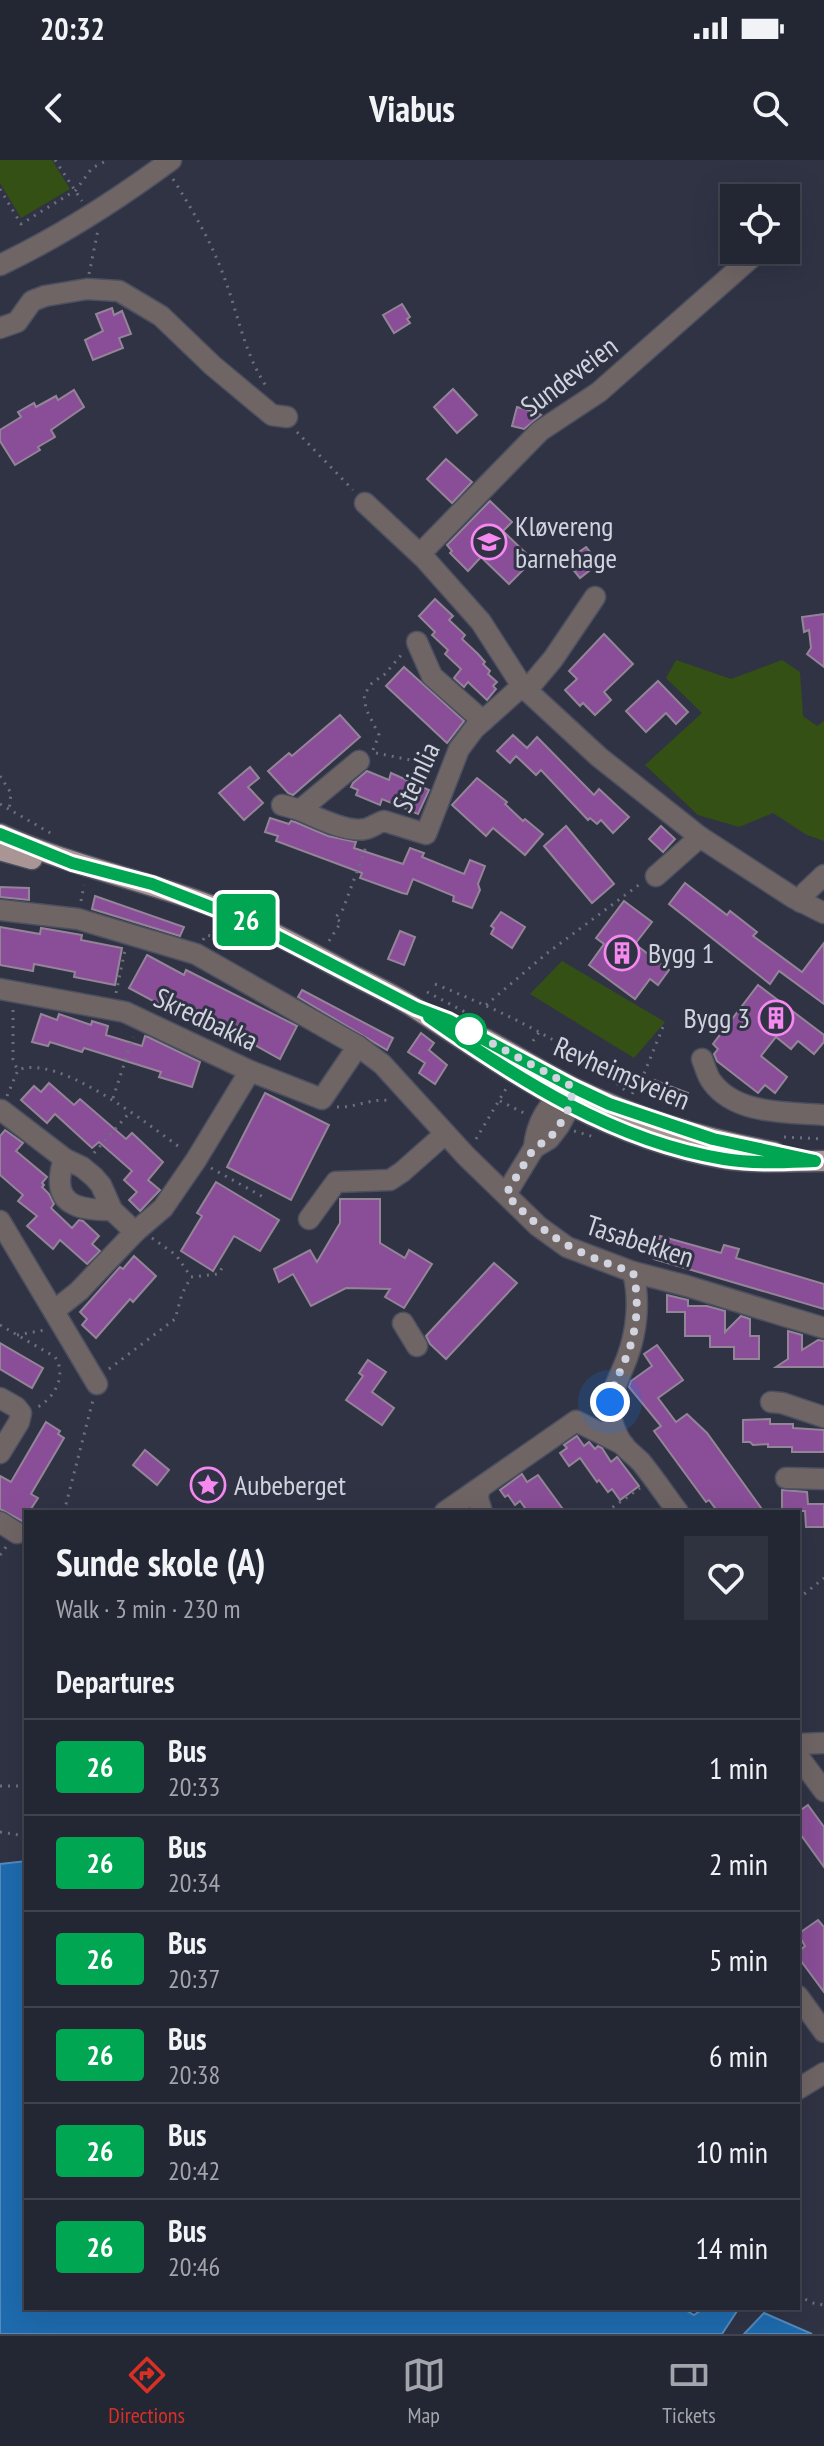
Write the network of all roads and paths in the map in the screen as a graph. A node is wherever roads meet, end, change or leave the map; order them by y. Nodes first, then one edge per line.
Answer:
1 (55, 160) edge
2 (108, 160) edge
3 (98, 161) edge
4 (167, 163) edge
5 (0, 189) edge
6 (76, 190) junction
7 (86, 207) dead end
8 (97, 222) dead end
9 (744, 264) edge
10 (0, 265) edge
11 (87, 289) junction
12 (0, 328) edge
13 (270, 392) dead end
14 (287, 417) joint
15 (365, 503) joint
16 (420, 554) junction
17 (595, 597) dead end
18 (417, 642) joint
19 (524, 688) junction
20 (483, 721) junction
21 (359, 761) dead end
22 (449, 772) junction
23 (0, 776) edge
24 (9, 811) dead end
25 (367, 829) junction
26 (0, 834) edge
27 (700, 837) junction
28 (0, 850) edge
29 (72, 863) junction
30 (824, 875) edge
31 (656, 876) joint
32 (801, 902) junction
33 (0, 910) edge
34 (824, 913) edge
35 (128, 934) junction
36 (329, 941) dead end
37 (435, 984) dead end
38 (6, 989) edge
39 (486, 1005) junction
40 (113, 1009) junction
41 (139, 1018) junction
42 (663, 1027) dead end
43 (540, 1030) junction
44 (533, 1041) dead end
45 (358, 1046) junction
46 (702, 1059) dead end
47 (18, 1070) junction
48 (250, 1071) junction
49 (505, 1080) dead end
50 (507, 1086) dead end
51 (514, 1086) dead end
52 (566, 1097) junction
53 (113, 1098) junction
54 (499, 1100) junction
55 (529, 1105) dead end
56 (1, 1110) edge
57 (131, 1111) junction
58 (824, 1115) edge
59 (445, 1134) junction
60 (466, 1156) junction
61 (196, 1160) junction
62 (820, 1161) edge
63 (73, 1163) junction
64 (506, 1194) junction
65 (265, 1198) dead end
66 (112, 1210) junction
67 (309, 1219) dead end
68 (0, 1221) edge
69 (135, 1232) junction
70 (224, 1265) dead end
71 (633, 1272) junction
72 (191, 1277) junction
73 (59, 1319) junction
74 (403, 1323) dead end
75 (0, 1325) edge
76 (824, 1328) edge
77 (17, 1335) junction
78 (417, 1346) dead end
79 (97, 1384) junction
80 (0, 1398) edge
81 (771, 1402) dead end
82 (21, 1413) junction
83 (824, 1417) edge
84 (624, 1445) junction
85 (0, 1453) edge
86 (653, 1478) junction
87 (786, 1478) dead end
88 (824, 1479) edge
89 (479, 1489) junction
90 (65, 1510) edge
91 (448, 1510) edge
92 (481, 1510) edge
93 (609, 1510) edge
94 (677, 1510) edge
95 (824, 1578) edge
96 (800, 1597) edge
97 (824, 1743) edge
98 (800, 1744) edge
99 (800, 1759) edge
100 (0, 1786) edge
101 (24, 1786) edge
102 (824, 1791) edge
103 (0, 1832) edge
104 (24, 1836) edge
105 (800, 1999) edge
106 (824, 2032) edge
107 (824, 2073) edge
108 (800, 2088) edge
109 (800, 2297) edge
110 (824, 2305) edge

1 - 6 path
2 - 3 path
3 - 6 path
4 - 10 street
4 - 13 path
5 - 6 path
6 - 7 path
8 - 11 path
9 - 16 street, Sundeveien
11 - 12 street
11 - 14 street
14 - 15 path
15 - 16 street
16 - 19 street
17 - 19 street
18 - 20 street
18 - 22 path
19 - 20 street, Steinlia
19 - 27 street
20 - 22 street, Steinlia
21 - 25 street, Steinlia
22 - 25 street, Steinlia
23 - 24 path
25 - 36 path
26 - 29 main road, Revheimsveien
27 - 31 street
27 - 32 street
28 - 29 main road, Revheimsveien
29 - 52 main road, Revheimsveien
30 - 32 street
31 - 39 path
32 - 34 street
33 - 35 street, Skredbakka
35 - 40 path
35 - 45 street, Skredbakka
37 - 39 path
38 - 40 street, Skredbakka
38 - 47 path
39 - 43 path
40 - 41 street, Skredbakka
41 - 48 street, Skredbakka
41 - 53 path
42 - 43 path
43 - 44 path
45 - 48 street, Skredbakka
45 - 59 street, Skredbakka
46 - 58 street
47 - 53 path
47 - 56 path
48 - 61 street
49 - 51 path
50 - 54 path
52 - 62 main road, Revheimsveien
52 - 64 street
53 - 57 path
54 - 55 path
54 - 60 path
56 - 63 street
57 - 61 path
57 - 63 path
59 - 60 street, Skredbakka
59 - 67 street
60 - 64 street, Skredbakka
61 - 65 path
61 - 69 street
63 - 66 street
63 - 66 street
64 - 71 street, Tasabekken
66 - 69 street
68 - 73 street
69 - 72 path
69 - 73 street
70 - 72 path
71 - 76 street, Tasabekken
71 - 84 street
72 - 79 path
73 - 77 path
73 - 79 street
74 - 78 street
75 - 77 path
77 - 82 path
79 - 90 path
80 - 82 street
81 - 83 street
82 - 85 street
84 - 86 street
84 - 89 street
86 - 93 path
86 - 94 street
87 - 88 street
89 - 91 street
89 - 92 street
95 - 96 path
97 - 98 street
99 - 102 street
100 - 101 path
103 - 104 path
105 - 106 street
107 - 108 street
109 - 110 path

